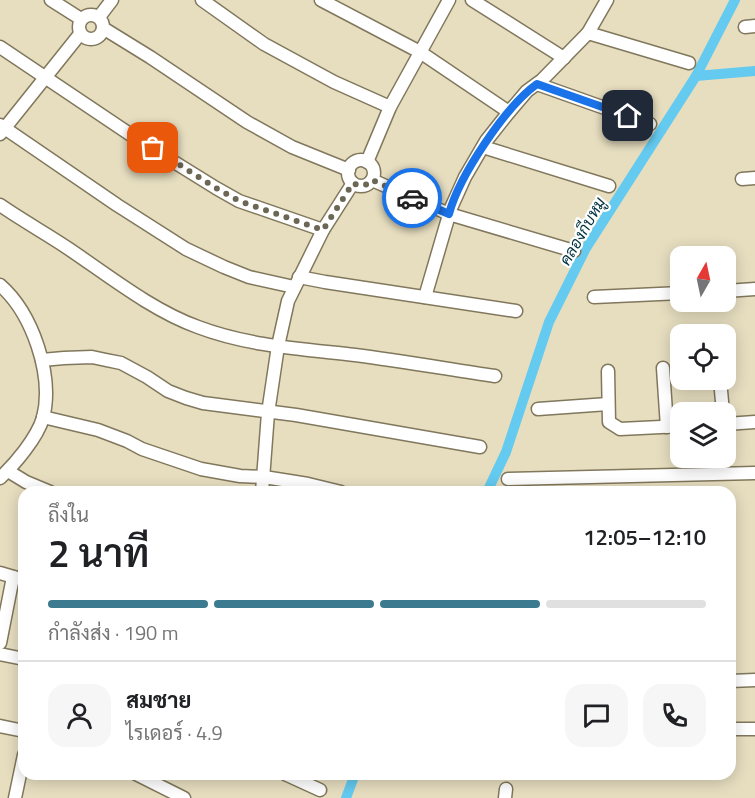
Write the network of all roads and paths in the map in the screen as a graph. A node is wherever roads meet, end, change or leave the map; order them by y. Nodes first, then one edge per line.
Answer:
1 (51, 0) edge
2 (112, 0) edge
3 (202, 0) edge
4 (321, 0) edge
5 (449, 0) edge
6 (472, 0) edge
7 (603, 2) edge
8 (81, 19) junction
9 (101, 23) junction
10 (588, 33) junction
11 (80, 34) junction
12 (0, 47) edge
13 (420, 52) junction
14 (564, 58) junction
15 (689, 63) dead end
16 (45, 77) junction
17 (537, 84) junction
18 (390, 107) junction
19 (509, 112) junction
20 (650, 124) dead end
21 (1, 129) edge
22 (483, 147) junction
23 (367, 162) junction
24 (349, 170) junction
25 (755, 178) edge
26 (741, 179) dead end
27 (372, 180) junction
28 (353, 183) junction
29 (609, 186) dead end
30 (0, 205) edge
31 (449, 214) junction
32 (323, 230) junction
33 (574, 252) dead end
34 (297, 282) junction
35 (0, 285) edge
36 (755, 289) edge
37 (736, 290) edge
38 (670, 294) edge
39 (425, 297) junction
40 (594, 297) dead end
41 (516, 310) dead end
42 (278, 346) junction
43 (42, 360) junction
44 (663, 368) dead end
45 (608, 371) dead end
46 (495, 376) dead end
47 (608, 404) junction
48 (538, 409) dead end
49 (268, 413) junction
50 (43, 417) junction
51 (755, 422) edge
52 (736, 423) edge
53 (667, 427) junction
54 (670, 427) edge
55 (480, 447) dead end
56 (755, 473) edge
57 (4, 475) edge
58 (264, 477) junction
59 (508, 479) dead end
60 (36, 486) edge
61 (263, 486) edge
62 (316, 486) edge
63 (0, 573) edge
64 (18, 579) edge
65 (18, 582) edge
66 (0, 643) edge
67 (0, 654) edge
68 (18, 658) edge
69 (755, 680) edge
70 (736, 681) edge
71 (0, 726) edge
72 (736, 729) edge
73 (755, 729) edge
74 (18, 730) edge
75 (19, 780) edge
76 (158, 780) edge
77 (298, 780) edge
78 (320, 790) dead end
79 (15, 798) edge
80 (184, 798) edge

1 - 8 street
2 - 9 street
3 - 18 street
4 - 13 street
5 - 13 street
6 - 14 street
7 - 10 street
8 - 9 street
8 - 11 street
9 - 11 street
9 - 24 street
10 - 14 street
10 - 15 street
11 - 16 street
12 - 16 street
13 - 18 street
13 - 19 street
14 - 17 street
16 - 21 street
16 - 32 street
17 - 19 street
17 - 20 street
18 - 23 street
19 - 22 street
21 - 34 street
22 - 29 street
22 - 31 street
23 - 24 street
23 - 27 street
24 - 28 street
25 - 26 street
27 - 28 street
27 - 31 street
28 - 32 street
30 - 42 street
31 - 33 street
31 - 39 street
32 - 34 street
34 - 39 street
34 - 42 street
35 - 43 street
36 - 37 street
38 - 40 street
39 - 41 street
42 - 46 street
42 - 49 street
43 - 49 street
43 - 50 street
44 - 53 street
45 - 47 street
47 - 48 street
47 - 53 street
49 - 55 street
49 - 58 street
50 - 57 street
50 - 58 street
51 - 52 street
53 - 54 street
56 - 59 street
57 - 60 street
58 - 61 street
58 - 62 street
63 - 64 street
65 - 66 street
67 - 68 street
69 - 70 street
71 - 74 street
72 - 73 street
75 - 79 street
76 - 80 street
77 - 78 street

